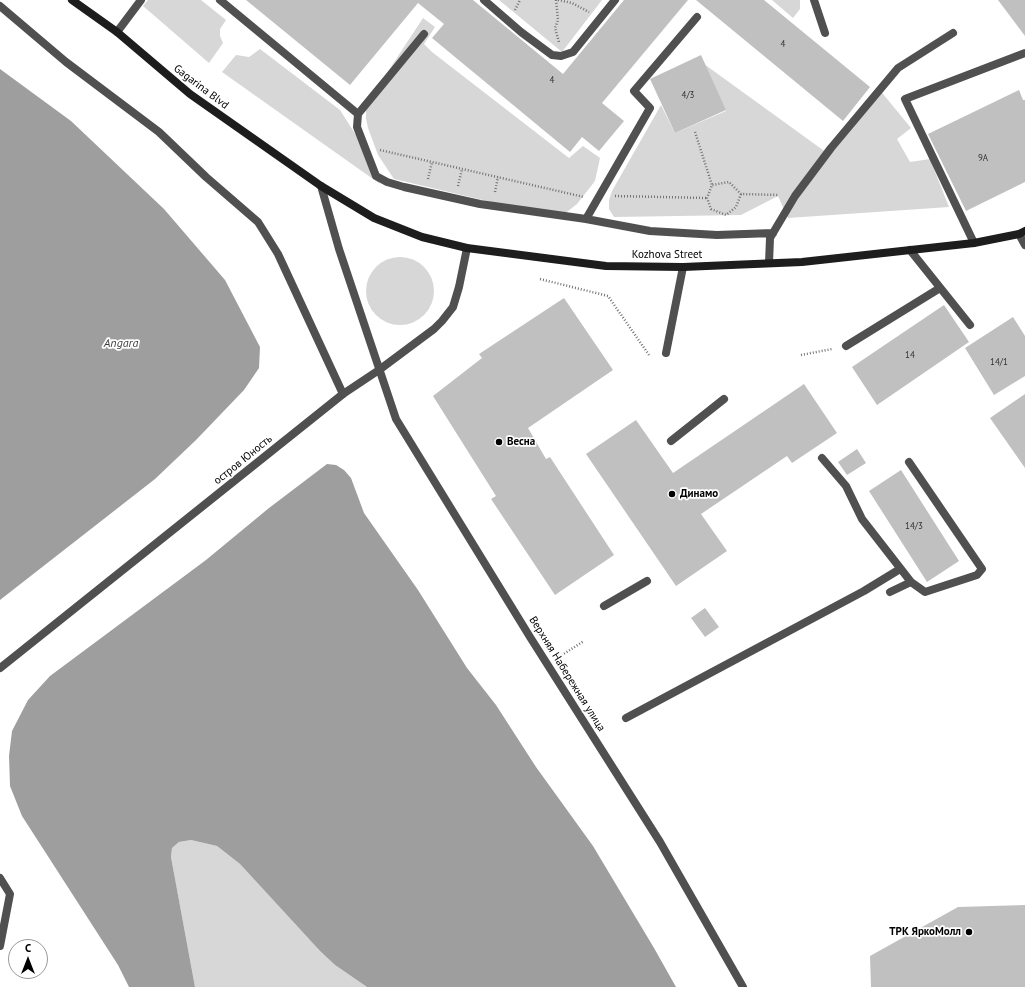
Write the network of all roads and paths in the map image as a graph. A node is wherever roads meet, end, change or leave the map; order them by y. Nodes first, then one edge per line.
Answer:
1 (72, 0) edge
2 (141, 0) edge
3 (220, 0) edge
4 (484, 0) edge
5 (520, 0) edge
6 (557, 0) edge
7 (615, 0) edge
8 (814, 0) edge
9 (83, 3) edge
10 (0, 6) edge
11 (513, 14) dead end
12 (697, 17) dead end
13 (599, 19) junction
14 (117, 32) junction
15 (825, 33) dead end
16 (953, 33) dead end
17 (424, 34) dead end
18 (1025, 53) edge
19 (561, 56) junction
20 (358, 114) junction
21 (695, 132) dead end
22 (376, 149) dead end
23 (712, 185) junction
24 (321, 186) junction
25 (742, 194) junction
26 (611, 195) dead end
27 (795, 196) junction
28 (583, 197) dead end
29 (706, 198) junction
30 (586, 220) junction
31 (1022, 232) edge
32 (773, 233) junction
33 (974, 242) junction
34 (1025, 245) edge
35 (467, 248) junction
36 (910, 250) junction
37 (769, 263) junction
38 (683, 267) junction
39 (540, 279) dead end
40 (940, 288) junction
41 (970, 325) dead end
42 (846, 346) joint
43 (666, 353) dead end
44 (649, 354) dead end
45 (802, 354) dead end
46 (379, 370) junction
47 (343, 394) junction
48 (724, 399) dead end
49 (670, 442) dead end
50 (822, 458) dead end
51 (909, 462) dead end
52 (900, 569) junction
53 (647, 581) dead end
54 (911, 582) junction
55 (890, 592) dead end
56 (604, 606) dead end
57 (0, 668) edge
58 (626, 718) dead end
59 (0, 878) edge
60 (0, 946) edge
61 (743, 987) edge

1 - 9 street, Gagarina Blvd
2 - 14 street
3 - 20 street
4 - 19 street
5 - 11 path
6 - 13 path
6 - 19 path
7 - 13 street
8 - 15 street
9 - 14 street, Gagarina Blvd
10 - 47 street
12 - 30 street
13 - 19 street
14 - 24 street, Gagarina Blvd
16 - 27 street
17 - 20 street
18 - 33 street
20 - 30 street
21 - 23 path
22 - 28 path
23 - 25 path
23 - 29 path
24 - 35 street, Kozhova Street
24 - 46 street, Верхняя Набережная улица
25 - 27 path
25 - 29 path
26 - 29 path
27 - 32 street
30 - 32 street
31 - 33 street, Kozhova Street
31 - 34 street
32 - 37 street
33 - 36 street, Kozhova Street
35 - 38 street, Kozhova Street
35 - 46 street, остров Юность
36 - 37 street, Kozhova Street
36 - 40 street
37 - 38 street, Kozhova Street
38 - 43 street
39 - 44 path
40 - 41 street
40 - 42 street
42 - 45 path
46 - 47 street, остров Юность
46 - 61 street, Верхняя Набережная улица
47 - 57 street, остров Юность
48 - 49 street
50 - 52 street
51 - 54 street
52 - 54 street
52 - 58 street
53 - 56 street
54 - 55 street
59 - 60 street

